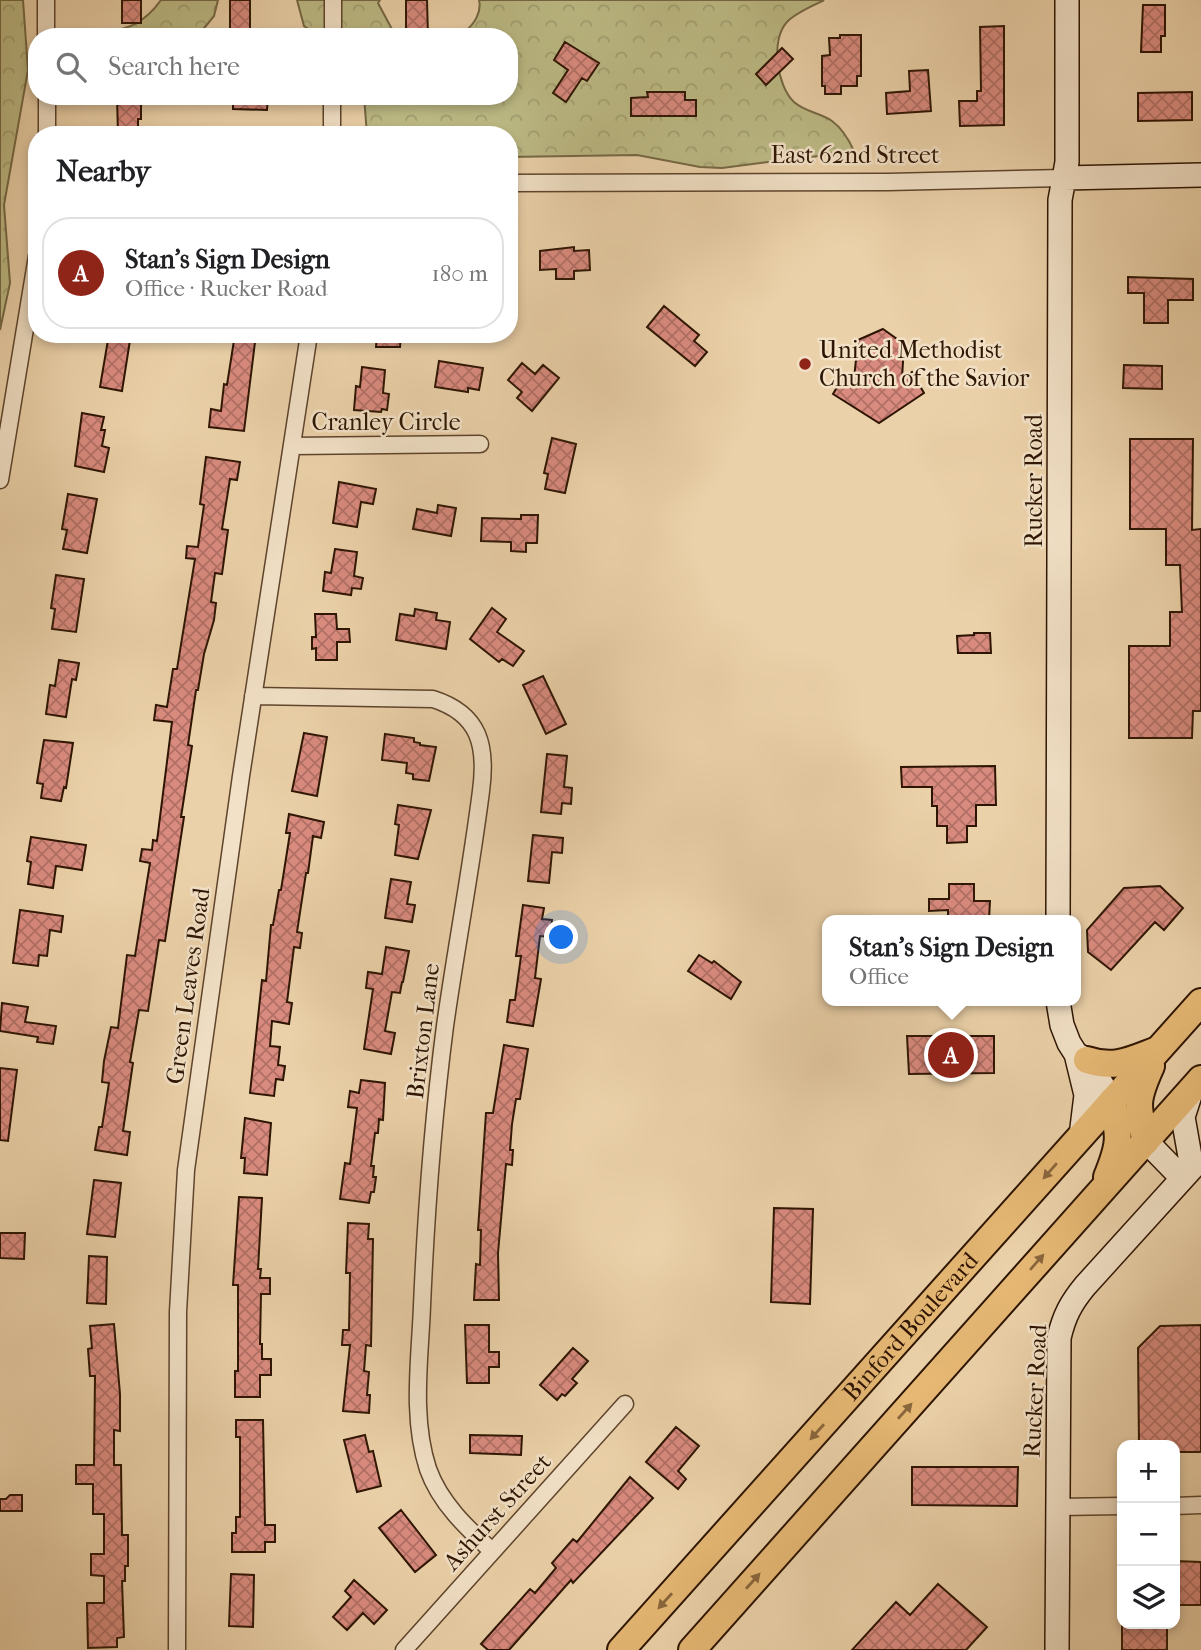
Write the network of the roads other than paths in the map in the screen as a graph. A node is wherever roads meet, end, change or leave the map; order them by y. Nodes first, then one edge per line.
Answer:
1 (46, 0) edge
2 (333, 0) edge
3 (1067, 0) edge
4 (46, 28) edge
5 (333, 28) edge
6 (47, 105) edge
7 (332, 105) edge
8 (47, 126) edge
9 (332, 126) edge
10 (1201, 175) edge
11 (1063, 178) junction
12 (518, 183) edge
13 (28, 311) edge
14 (308, 343) edge
15 (480, 444) dead end
16 (292, 446) junction
17 (0, 480) edge
18 (253, 696) junction
19 (1058, 915) edge
20 (1201, 1002) edge
21 (1059, 1006) edge
22 (1159, 1049) junction
23 (1082, 1057) junction
24 (1196, 1084) edge
25 (1112, 1101) junction
26 (1081, 1136) junction
27 (1146, 1141) junction
28 (1192, 1168) edge
29 (1102, 1188) junction
30 (625, 1404) dead end
31 (1117, 1506) edge
32 (1180, 1506) edge
33 (1201, 1506) edge
34 (1058, 1507) junction
35 (492, 1551) junction
36 (177, 1650) edge
37 (404, 1650) edge
38 (621, 1650) edge
39 (692, 1650) edge
40 (1057, 1650) edge

1 - 4 street
2 - 5 street
3 - 11 street, Rucker Road
6 - 8 street
7 - 9 street
10 - 11 street, East 62nd Street
11 - 12 street, East 62nd Street
11 - 19 street, Rucker Road
13 - 17 street
14 - 16 street, Green Leaves Road
15 - 16 street, Cranley Circle
16 - 18 street, Green Leaves Road
18 - 35 street, Brixton Lane
18 - 36 street, Green Leaves Road
20 - 22 main road, Binford Boulevard
21 - 23 street
22 - 23 main road
22 - 25 main road, Binford Boulevard
22 - 27 main road
23 - 25 street
23 - 26 street
24 - 27 main road, Binford Boulevard
24 - 28 street
25 - 26 main road, Binford Boulevard
25 - 29 main road
26 -> 38 main road, Binford Boulevard
27 - 28 street
27 - 29 main road, Binford Boulevard
28 - 34 street, Rucker Road
39 -> 29 main road, Binford Boulevard
30 - 35 street, Ashurst Street
31 - 34 street
32 - 33 street
34 - 40 street, Rucker Road
35 - 37 street, Ashurst Street

